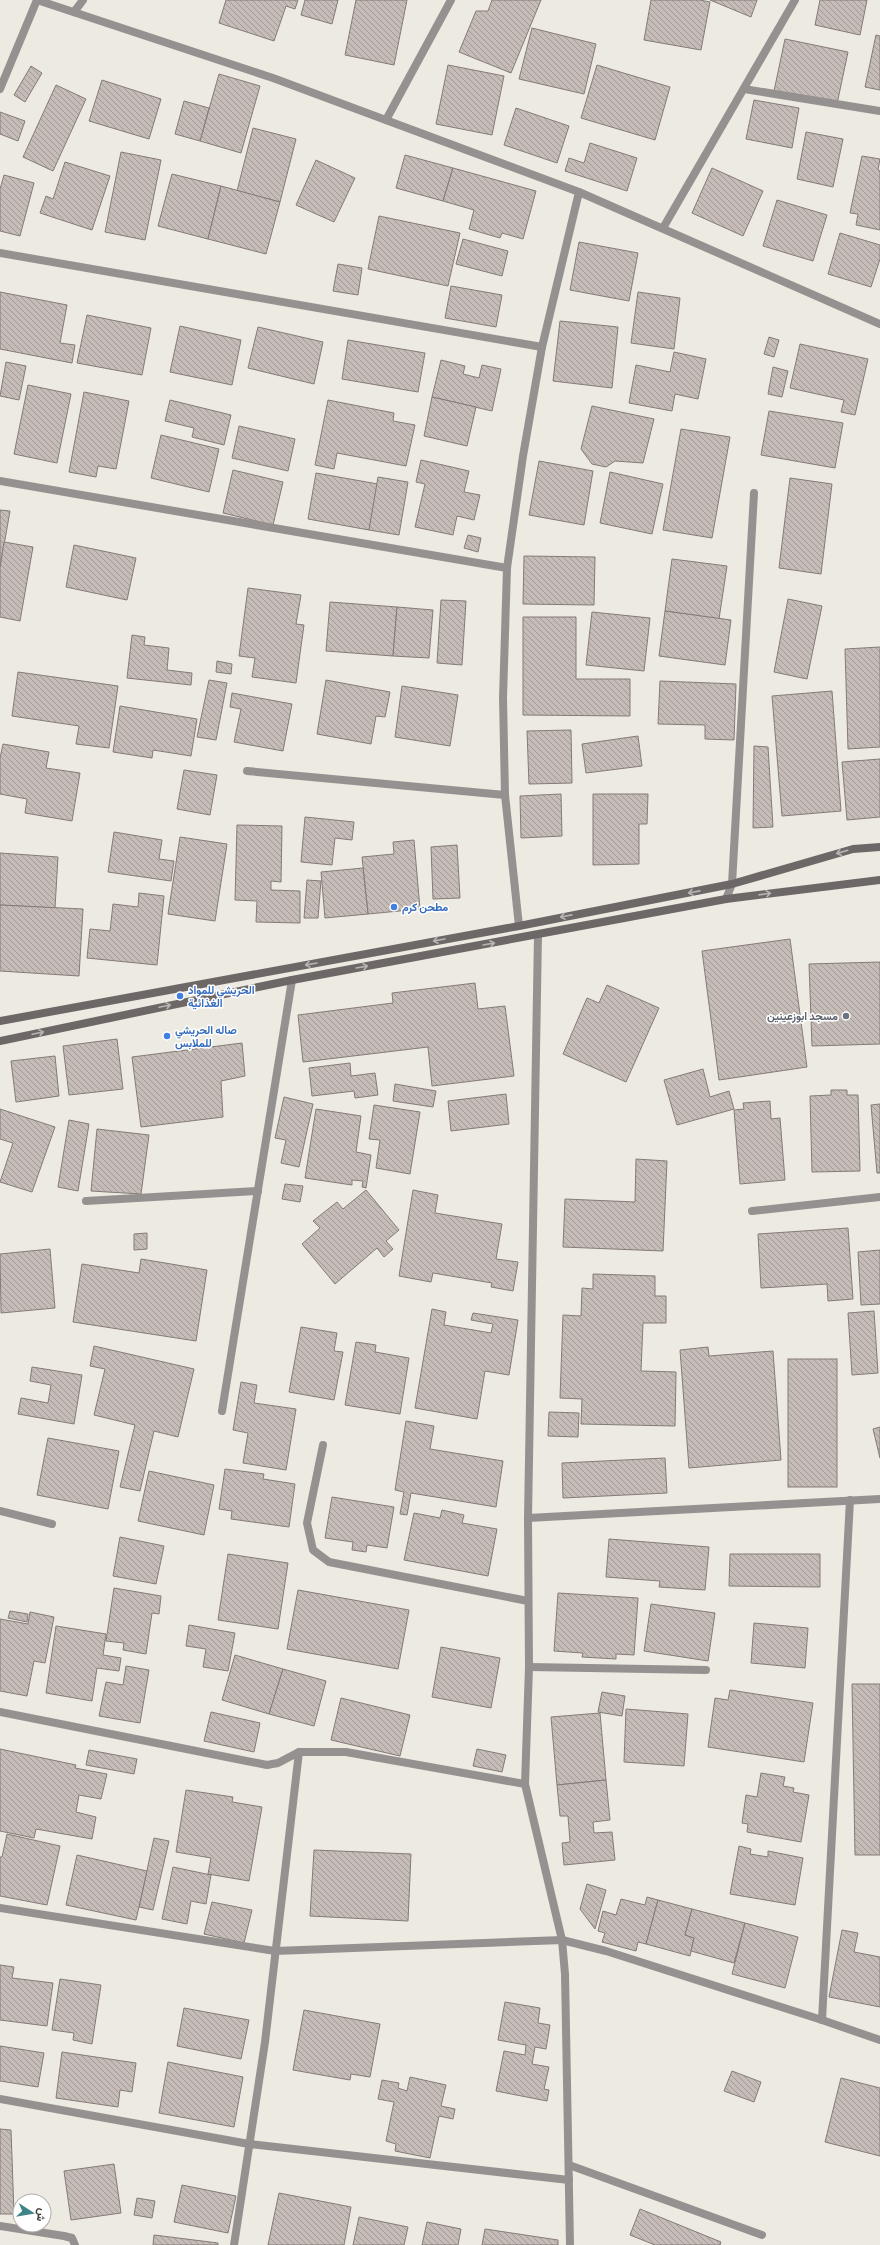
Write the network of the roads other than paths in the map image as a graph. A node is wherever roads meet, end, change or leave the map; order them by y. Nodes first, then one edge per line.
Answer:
1 (37, 0) edge
2 (83, 0) edge
3 (451, 0) edge
4 (795, 0) edge
5 (74, 12) junction
6 (0, 89) edge
7 (744, 89) junction
8 (880, 111) edge
9 (386, 120) junction
10 (579, 192) junction
11 (662, 228) junction
12 (0, 253) edge
13 (880, 324) edge
14 (542, 347) junction
15 (0, 481) edge
16 (754, 494) dead end
17 (507, 568) junction
18 (247, 771) dead end
19 (505, 795) junction
20 (880, 847) edge
21 (880, 880) edge
22 (732, 884) junction
23 (726, 899) junction
24 (519, 926) junction
25 (538, 935) junction
26 (292, 980) junction
27 (0, 1021) edge
28 (0, 1041) edge
29 (258, 1191) junction
30 (880, 1197) edge
31 (86, 1201) dead end
32 (752, 1211) dead end
33 (222, 1411) dead end
34 (323, 1445) dead end
35 (880, 1499) edge
36 (850, 1500) junction
37 (0, 1511) edge
38 (528, 1518) junction
39 (52, 1524) dead end
40 (528, 1601) junction
41 (529, 1668) junction
42 (706, 1670) dead end
43 (0, 1712) edge
44 (299, 1752) junction
45 (525, 1784) junction
46 (0, 1908) edge
47 (562, 1940) junction
48 (275, 1951) junction
49 (822, 2020) junction
50 (880, 2040) edge
51 (0, 2099) edge
52 (249, 2144) junction
53 (569, 2165) junction
54 (570, 2180) junction
55 (0, 2226) edge
56 (762, 2235) dead end
57 (75, 2245) edge
58 (234, 2245) edge
59 (570, 2245) edge

1 - 5 street
1 - 6 street
2 - 5 street
3 - 9 street
4 - 7 street
5 - 9 street
7 - 8 street
7 - 11 street
9 - 10 street
10 - 11 street
10 - 14 street
11 - 13 street
12 - 14 street
14 - 17 street
15 - 17 street
16 - 22 street
17 - 19 street
18 - 19 street
19 - 24 street
20 -> 22 main road
23 -> 21 main road
22 - 23 street
22 -> 24 main road
23 - 25 main road
24 -> 27 main road
26 -> 25 main road
25 - 38 street
28 -> 26 main road
26 - 29 street
29 - 31 street
29 - 33 street
30 - 32 street
34 - 40 street
35 - 36 street
36 - 38 street
36 - 49 street
37 - 39 street
38 - 40 street
40 - 41 street
41 - 42 street
41 - 45 street
43 - 44 street
44 - 45 street
44 - 48 street
45 - 47 street
46 - 48 street
47 - 48 street
47 - 49 street
47 - 53 street
48 - 52 street
49 - 50 street
51 - 52 street
52 - 54 street
52 - 58 street
53 - 54 street
53 - 56 street
54 - 59 street
55 - 57 street

